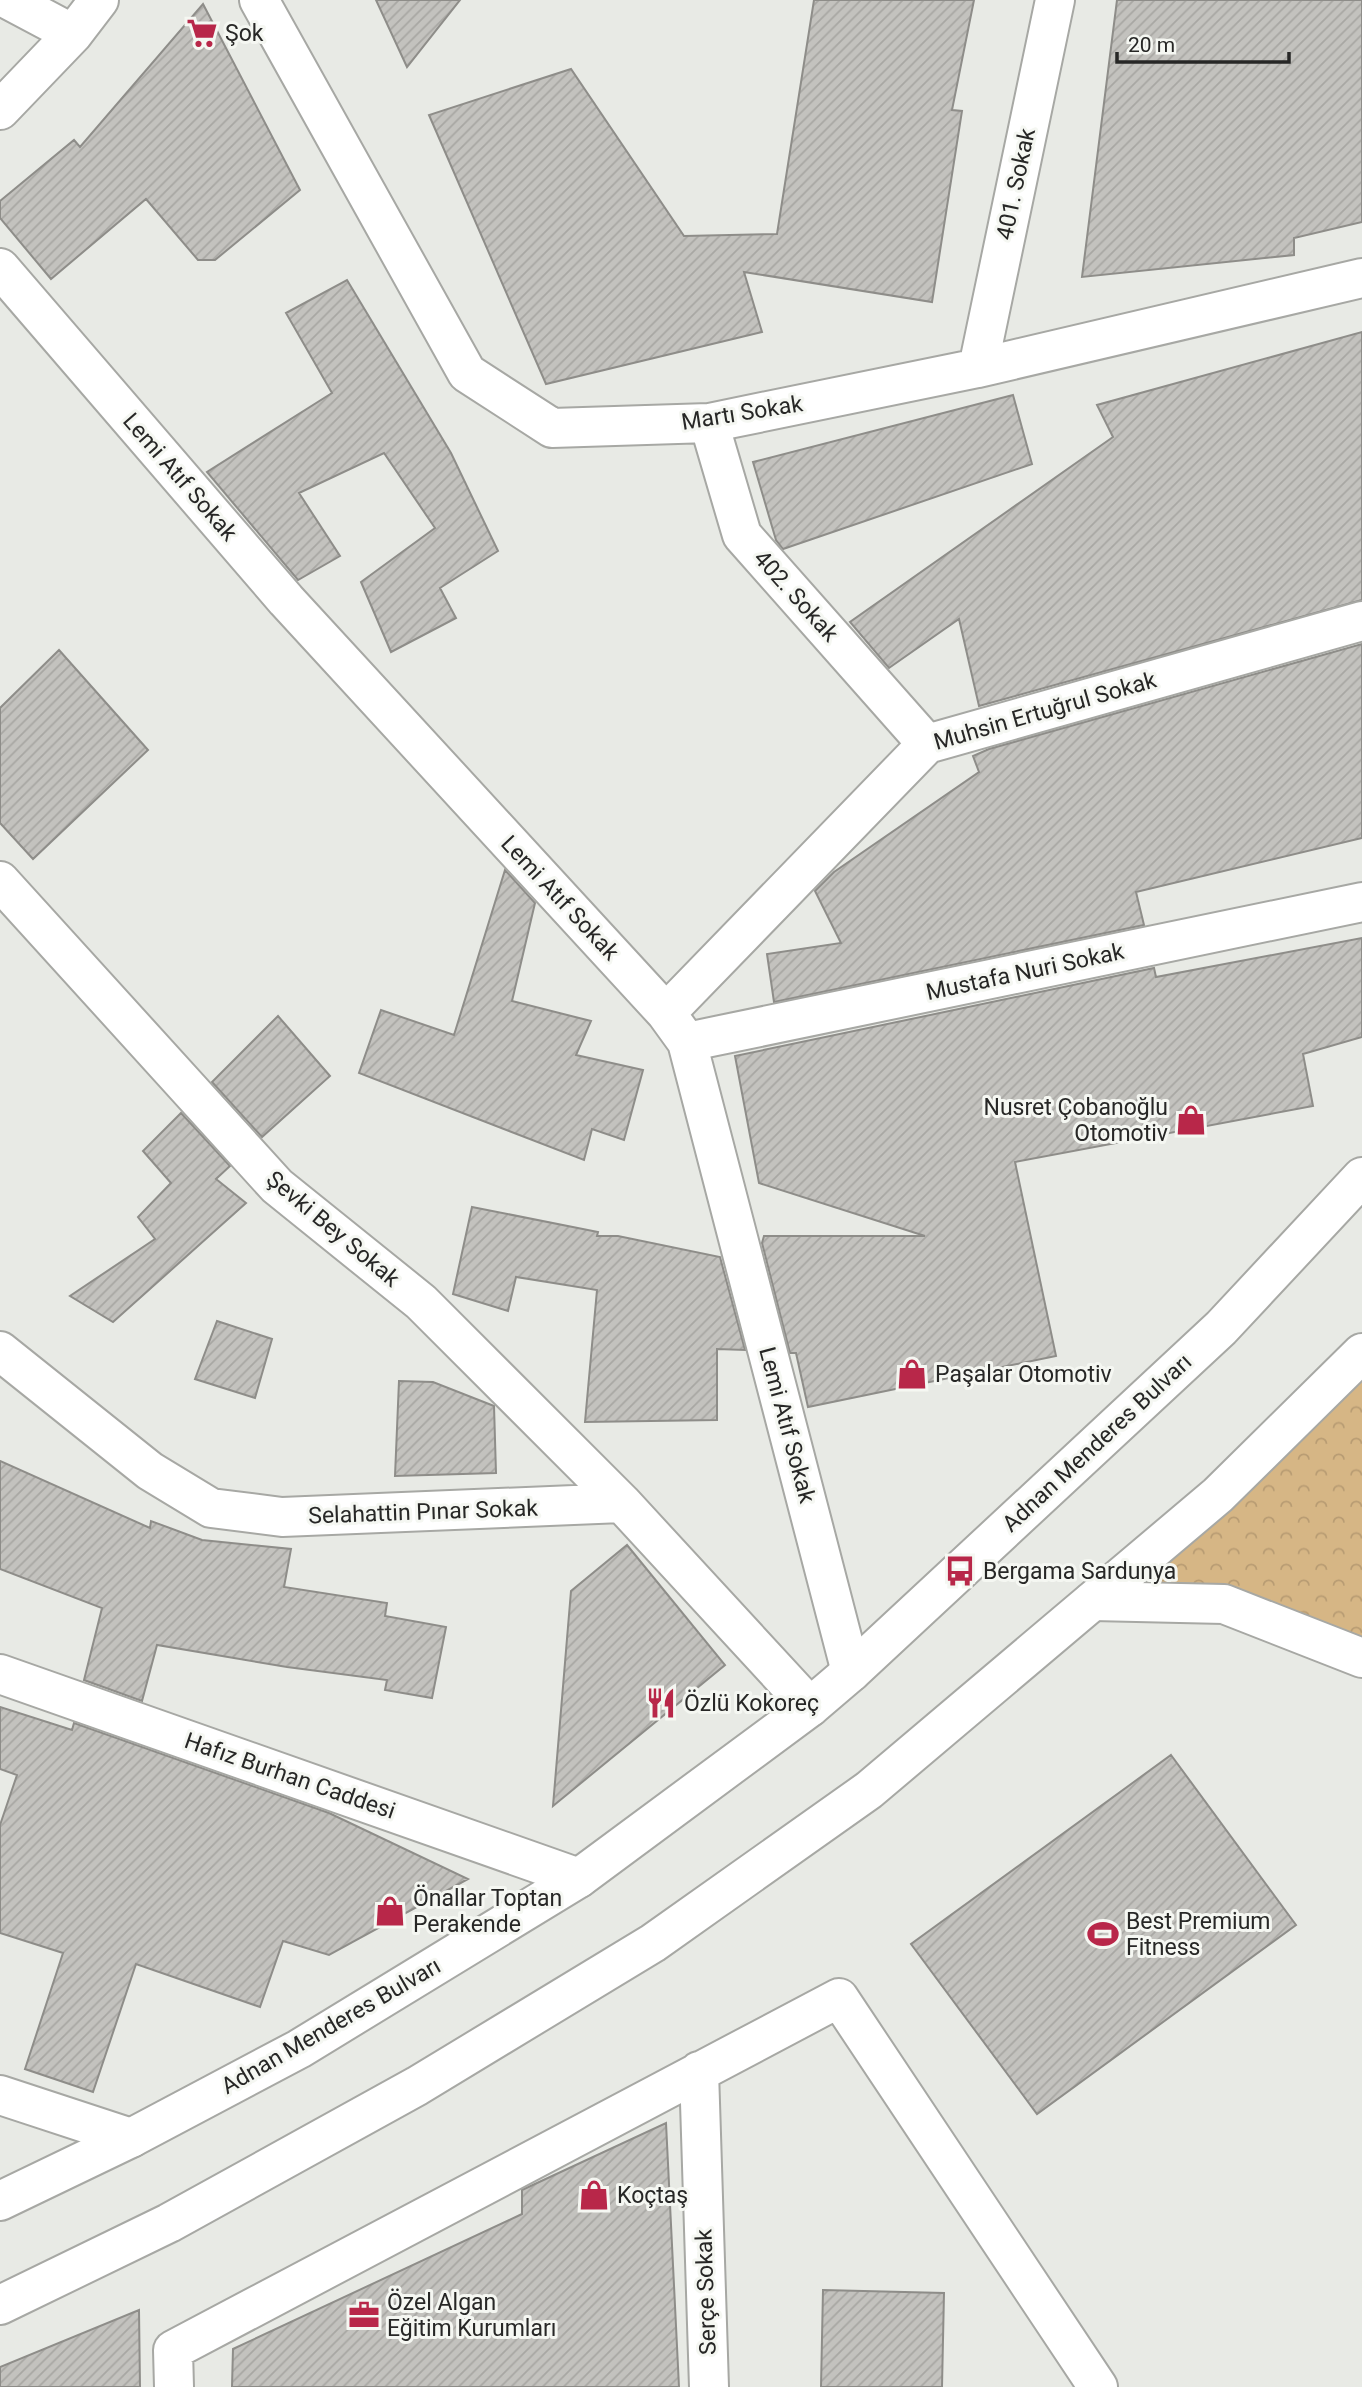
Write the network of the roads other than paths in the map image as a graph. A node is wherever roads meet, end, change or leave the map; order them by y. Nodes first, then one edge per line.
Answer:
1 (9, 0) edge
2 (99, 0) edge
3 (259, 0) edge
4 (1055, 0) edge
5 (73, 34) junction
6 (0, 110) edge
7 (0, 268) edge
8 (1362, 278) edge
9 (978, 368) junction
10 (709, 423) junction
11 (1362, 621) edge
12 (927, 744) junction
13 (0, 881) edge
14 (1362, 902) edge
15 (676, 1028) junction
16 (1362, 1177) edge
17 (0, 1351) edge
18 (1362, 1353) edge
19 (622, 1503) junction
20 (1093, 1601) junction
21 (1362, 1658) edge
22 (851, 1672) junction
23 (0, 1674) edge
24 (810, 1707) junction
25 (579, 1878) junction
26 (699, 2071) junction
27 (0, 2095) edge
28 (131, 2138) junction
29 (0, 2201) edge
30 (0, 2305) edge
31 (174, 2369) edge
32 (709, 2387) edge
33 (1098, 2387) edge

1 - 5 street
2 - 5 street
3 - 10 street, Martı Sokak
4 - 9 street, 401. Sokak
5 - 6 street
7 - 15 street, Lemi Atıf Sokak
8 - 9 street, Martı Sokak
9 - 10 street, Martı Sokak
10 - 12 street, 402. Sokak
11 - 12 street, Muhsin Ertuğrul Sokak
12 - 15 street, Muhsin Ertuğrul Sokak
13 - 19 street, Şevki Bey Sokak
14 - 15 street, Mustafa Nuri Sokak
15 - 22 street, Lemi Atıf Sokak
16 - 22 street, Adnan Menderes Bulvarı
17 - 19 street, Selahattin Pınar Sokak
18 - 20 street
19 - 24 street
20 - 21 street
20 - 30 street
22 - 24 street, Adnan Menderes Bulvarı
23 - 25 street, Hafız Burhan Caddesi
24 - 25 street, Adnan Menderes Bulvarı
25 - 28 street, Adnan Menderes Bulvarı
26 - 31 street
26 - 32 street, Serçe Sokak
26 - 33 street
27 - 28 street
28 - 29 street, Adnan Menderes Bulvarı

